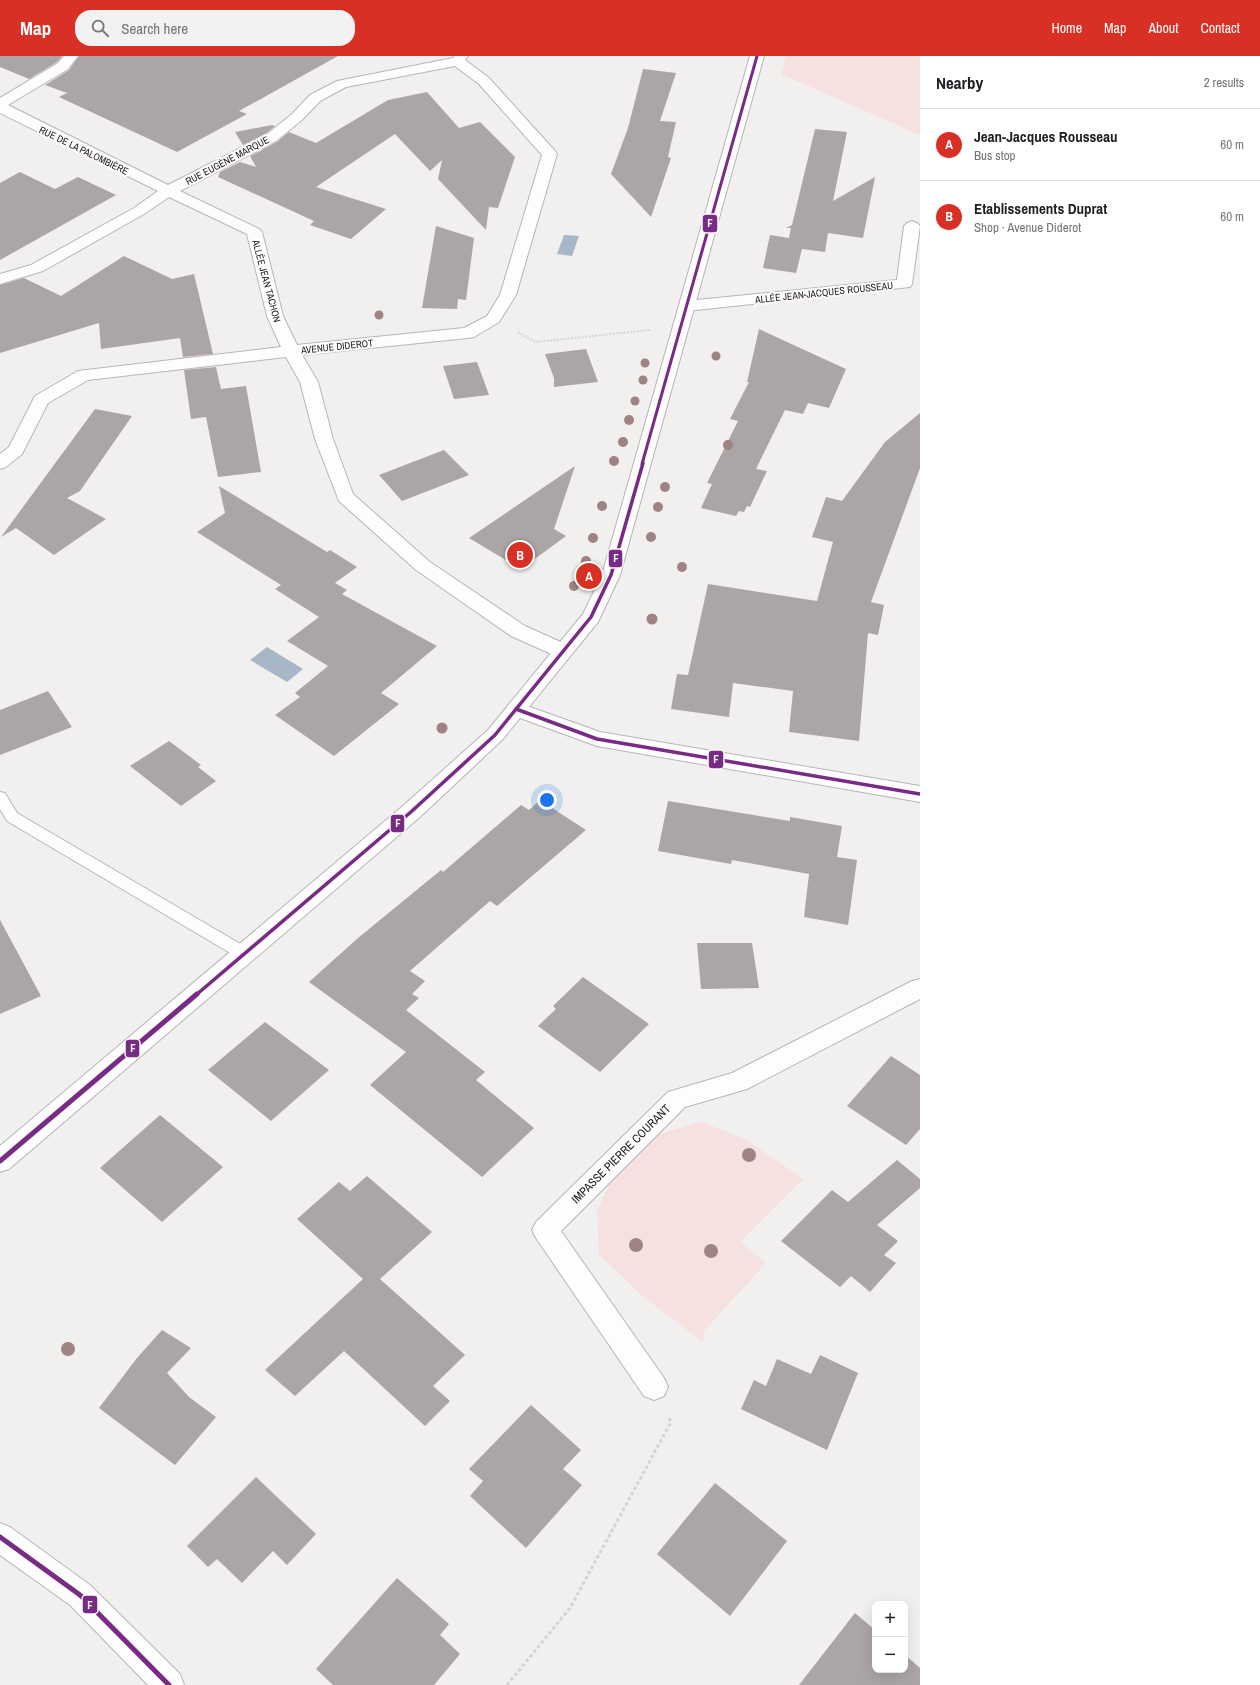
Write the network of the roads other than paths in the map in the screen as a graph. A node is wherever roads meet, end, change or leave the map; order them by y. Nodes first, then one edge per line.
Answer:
1 (71, 56) edge
2 (757, 56) edge
3 (459, 59) edge
4 (0, 104) edge
5 (0, 107) edge
6 (168, 191) junction
7 (912, 226) dead end
8 (0, 279) edge
9 (687, 306) junction
10 (291, 351) junction
11 (0, 463) edge
12 (563, 651) junction
13 (516, 709) junction
14 (920, 794) edge
15 (0, 797) edge
16 (243, 953) junction
17 (920, 988) edge
18 (0, 1161) edge
19 (654, 1387) road end
20 (0, 1537) edge
21 (169, 1685) edge

1 - 4 street
2 - 9 street
3 - 6 street, RUE EUGÈNE MARQUE
3 - 10 street, AVENUE DIDEROT
5 - 6 street, RUE DE LA PALOMBIÈRE
6 - 8 street, RUE EUGÈNE MARQUE
6 - 10 street, ALLÉE JEAN TACHON
7 - 9 street, ALLÉE JEAN-JACQUES ROUSSEAU
9 - 12 street
10 - 11 street
10 - 12 street, AVENUE DIDEROT
12 - 13 street
13 - 14 street
13 - 16 street
15 - 16 lane
16 - 18 street
17 - 19 street, IMPASSE PIERRE COURANT
20 - 21 street

